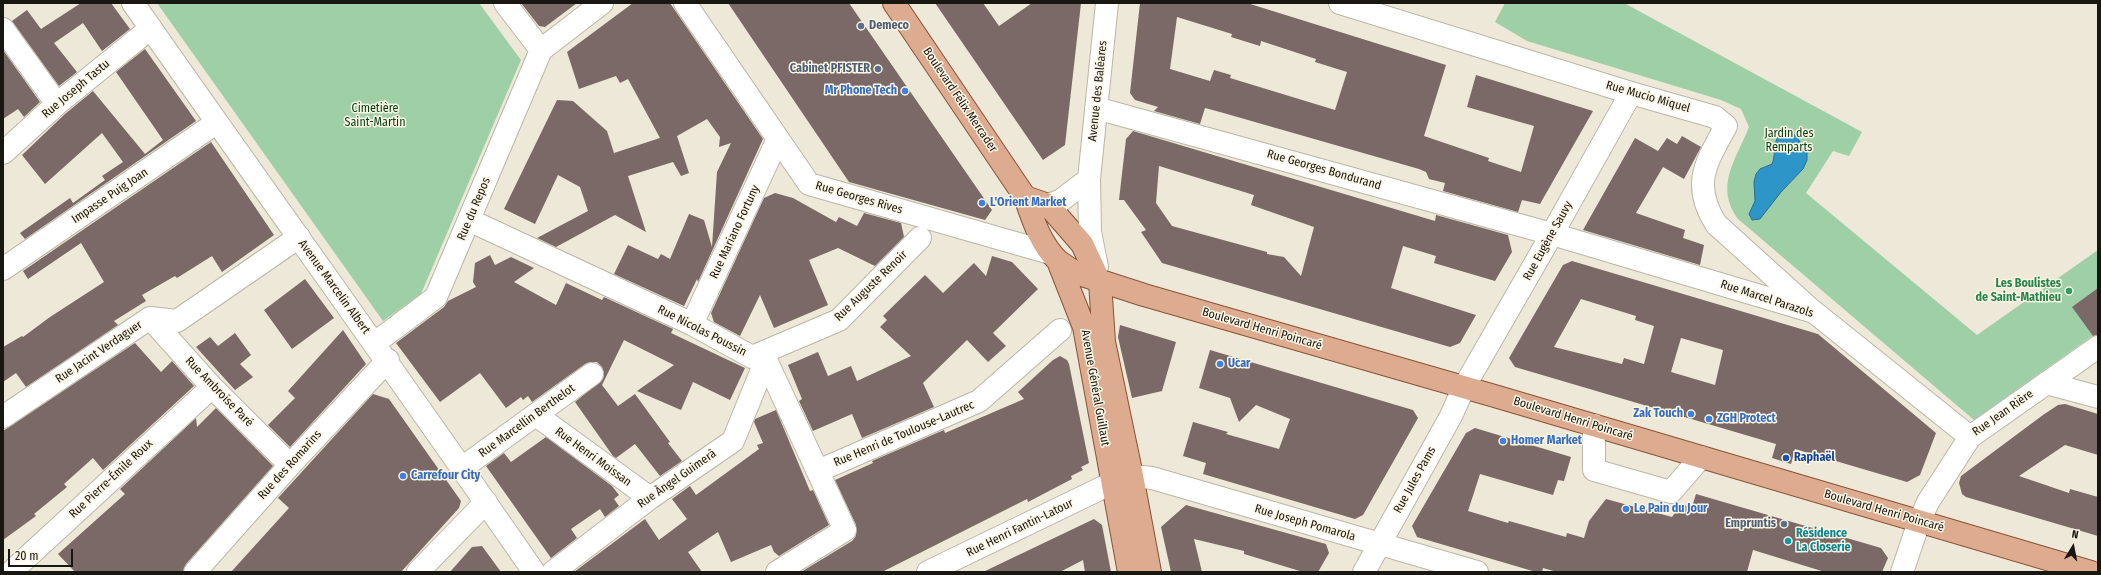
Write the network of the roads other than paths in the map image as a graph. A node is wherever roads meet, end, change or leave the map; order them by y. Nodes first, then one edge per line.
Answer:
1 (133, 3) edge
2 (506, 3) edge
3 (602, 3) edge
4 (685, 3) edge
5 (894, 3) edge
6 (1107, 3) edge
7 (1340, 3) edge
8 (151, 28) junction
9 (3, 29) edge
10 (541, 50) junction
11 (1631, 93) junction
12 (57, 104) junction
13 (1096, 108) junction
14 (216, 123) junction
15 (778, 139) junction
16 (5, 146) edge
17 (1089, 179) junction
18 (1025, 197) junction
19 (1048, 205) junction
20 (469, 220) junction
21 (1552, 234) junction
22 (299, 237) junction
23 (920, 238) dead end
24 (1054, 257) junction
25 (3, 269) edge
26 (1100, 282) junction
27 (1814, 312) junction
28 (150, 318) junction
29 (692, 324) junction
30 (1060, 330) dead end
31 (375, 343) junction
32 (2098, 347) edge
33 (759, 358) junction
34 (388, 360) junction
35 (592, 374) dead end
36 (2046, 383) junction
37 (212, 387) junction
38 (1464, 388) junction
39 (2098, 397) edge
40 (536, 416) junction
41 (3, 417) edge
42 (1594, 425) junction
43 (1970, 436) junction
44 (1701, 457) junction
45 (290, 465) junction
46 (462, 468) junction
47 (818, 471) junction
48 (1132, 476) junction
49 (1112, 483) junction
50 (650, 498) junction
51 (486, 502) junction
52 (1919, 522) junction
53 (1380, 544) junction
54 (11, 572) edge
55 (194, 572) edge
56 (418, 572) edge
57 (534, 572) edge
58 (553, 572) edge
59 (777, 572) edge
60 (928, 572) edge
61 (1129, 572) edge
62 (1150, 572) edge
63 (1364, 572) edge
64 (1477, 572) edge
65 (1902, 572) edge
66 (2091, 572) edge

1 - 8 street, Avenue Marcelin Albert
2 - 10 street
3 - 10 street
4 - 15 street, Rue Georges Rives
5 - 18 main road, Boulevard Félix Mercader
6 - 13 street, Avenue des Baléares
7 - 11 street, Rue Mucio Miquel
8 - 12 street, Rue Joseph Tastu
8 - 14 street, Avenue Marcelin Albert
9 - 12 street
10 - 20 street, Rue du Repos
11 - 21 street, Rue Eugène Sauvy
11 - 27 street, Rue Mucio Miquel
12 - 16 street, Rue Joseph Tastu
13 - 17 street, Avenue des Baléares
13 - 21 street, Rue Georges Bondurand
14 - 22 street, Avenue Marcelin Albert
14 - 25 street, Impasse Puig Joan
15 - 24 street, Rue Georges Rives
15 - 29 street, Rue Mariano Fortuny
17 - 19 street
17 - 26 street, Avenue des Baléares
18 - 19 main road, Avenue Général Guillaut
18 - 24 main road, Avenue Général Guillaut
19 - 26 main road, Avenue Général Guillaut
20 - 29 street, Rue Nicolas Poussin
20 - 31 street, Rue du Repos
21 - 27 street, Rue Marcel Parazols
21 - 38 street, Rue Eugène Sauvy
22 - 28 street, Rue Jacint Verdaguer
22 - 31 street, Avenue Marcelin Albert
23 - 33 street, Rue Auguste Renoir
24 - 26 main road, Boulevard Henri Poincaré
24 - 49 main road, Avenue Général Guillaut
26 - 38 main road, Boulevard Henri Poincaré
26 - 48 main road, Avenue Général Guillaut
27 - 43 street, Rue Marcel Parazols
28 - 37 street, Rue Ambroise Paré
28 - 41 street, Rue Jacint Verdaguer
29 - 33 street, Rue Nicolas Poussin
30 - 47 street, Rue Henri de Toulouse-Lautrec
31 - 34 street, Avenue Marcelin Albert
32 - 36 street, Rue Jean Rière
33 - 47 street
33 - 50 street, Rue Àngel Guimerà
34 - 45 street, Rue des Romarins
34 - 46 street, Avenue Marcelin Albert
35 - 40 street, Rue Marcellin Berthelot
36 - 39 street
36 - 43 street, Rue Jean Rière
37 - 45 street, Rue Ambroise Paré
37 - 54 street, Rue Pierre-Émile Roux
38 - 42 main road, Boulevard Henri Poincaré
38 - 53 street, Rue Jules Pams
40 - 46 street, Rue Marcellin Berthelot
40 - 50 street, Rue Henri Moissan
42 - 44 main road, Boulevard Henri Poincaré
42 - 44 street
43 - 52 street, Rue Jean Rière
44 - 52 main road, Boulevard Henri Poincaré
45 - 55 street, Rue des Romarins
46 - 51 street, Avenue Marcelin Albert
47 - 59 street
48 - 53 street, Rue Joseph Pomarola
48 - 62 main road, Avenue Général Guillaut
49 - 60 street, Rue Henri Fantin-Latour
49 - 61 main road, Avenue Général Guillaut
50 - 58 street, Rue Àngel Guimerà
51 - 56 street
51 - 57 street, Avenue Marcelin Albert
52 - 65 street, Rue Jean Rière
52 - 66 main road, Boulevard Henri Poincaré
53 - 63 street, Rue Jules Pams
53 - 64 street, Rue Joseph Pomarola

